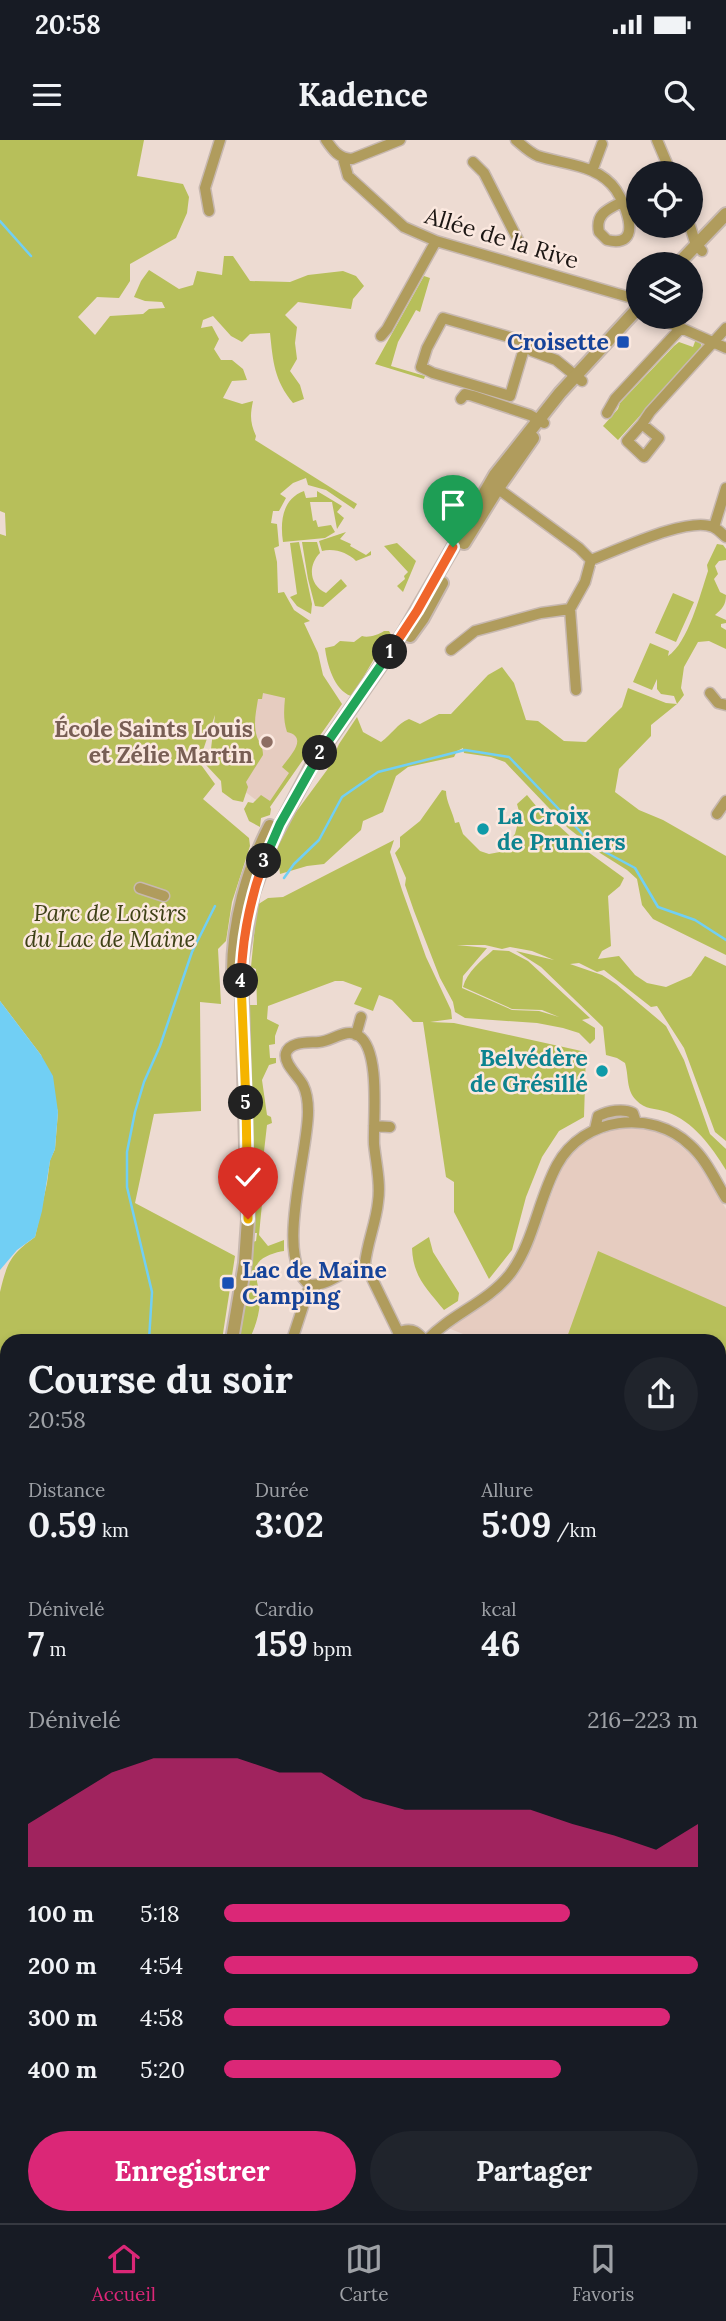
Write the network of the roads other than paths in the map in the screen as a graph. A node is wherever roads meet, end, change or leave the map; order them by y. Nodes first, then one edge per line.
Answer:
1 (220, 140) edge
2 (326, 140) edge
3 (400, 140) edge
4 (516, 140) edge
5 (657, 140) edge
6 (602, 144) dead end
7 (343, 158) junction
8 (666, 161) edge
9 (473, 162) dead end
10 (592, 171) junction
11 (622, 202) dead end
12 (209, 211) dead end
13 (726, 214) edge
14 (726, 224) edge
15 (695, 238) edge
16 (518, 240) dead end
17 (436, 241) junction
18 (699, 247) junction
19 (693, 252) edge
20 (696, 252) edge
21 (626, 296) edge
22 (626, 322) edge
23 (726, 328) edge
24 (628, 329) edge
25 (680, 329) edge
26 (683, 329) edge
27 (381, 336) dead end
28 (713, 342) junction
29 (527, 346) junction
30 (726, 348) edge
31 (579, 378) junction
32 (461, 399) dead end
33 (607, 413) dead end
34 (541, 421) junction
35 (642, 424) dead end
36 (494, 485) junction
37 (726, 488) edge
38 (714, 527) junction
39 (726, 537) edge
40 (591, 560) junction
41 (570, 609) junction
42 (451, 650) dead end
43 (576, 690) dead end
44 (710, 693) dead end
45 (726, 705) edge
46 (726, 801) edge
47 (717, 814) dead end
48 (267, 841) junction
49 (140, 888) dead end
50 (164, 896) dead end
51 (362, 1017) dead end
52 (356, 1035) junction
53 (374, 1126) junction
54 (390, 1127) dead end
55 (726, 1198) edge
56 (365, 1264) junction
57 (310, 1285) junction
58 (227, 1334) edge
59 (234, 1334) edge
60 (294, 1334) edge
61 (397, 1334) edge
62 (403, 1334) edge
63 (419, 1334) edge
64 (432, 1334) edge
65 (726, 2162) edge
66 (726, 2170) edge

1 - 12 street
2 - 7 street, Allée de la Rive
3 - 7 street
4 - 10 street
5 - 8 street
6 - 10 street
7 - 17 street, Allée de la Rive
9 - 16 street
10 - 11 street
13 - 18 street
14 - 18 street
15 - 18 street
17 - 21 street, Allée de la Rive
17 - 27 street
18 - 19 street
18 - 20 street
22 - 31 street
23 - 28 street
24 - 31 street
25 - 33 street
26 - 28 street
28 - 30 street
28 - 35 street
29 - 29 street
29 - 31 street
31 - 34 street
32 - 34 street
34 - 36 street
36 - 40 street
36 - 48 street
37 - 38 street
38 - 39 street
38 - 40 street
40 - 41 street
41 - 42 street
41 - 43 street
44 - 45 street
46 - 47 street
48 - 58 street
48 - 59 street
49 - 50 street
51 - 52 street
52 - 53 street
52 - 57 street
53 - 54 street
53 - 56 street
55 - 64 street
56 - 57 street
56 - 61 street
57 - 60 street
62 - 63 street
65 - 66 street

